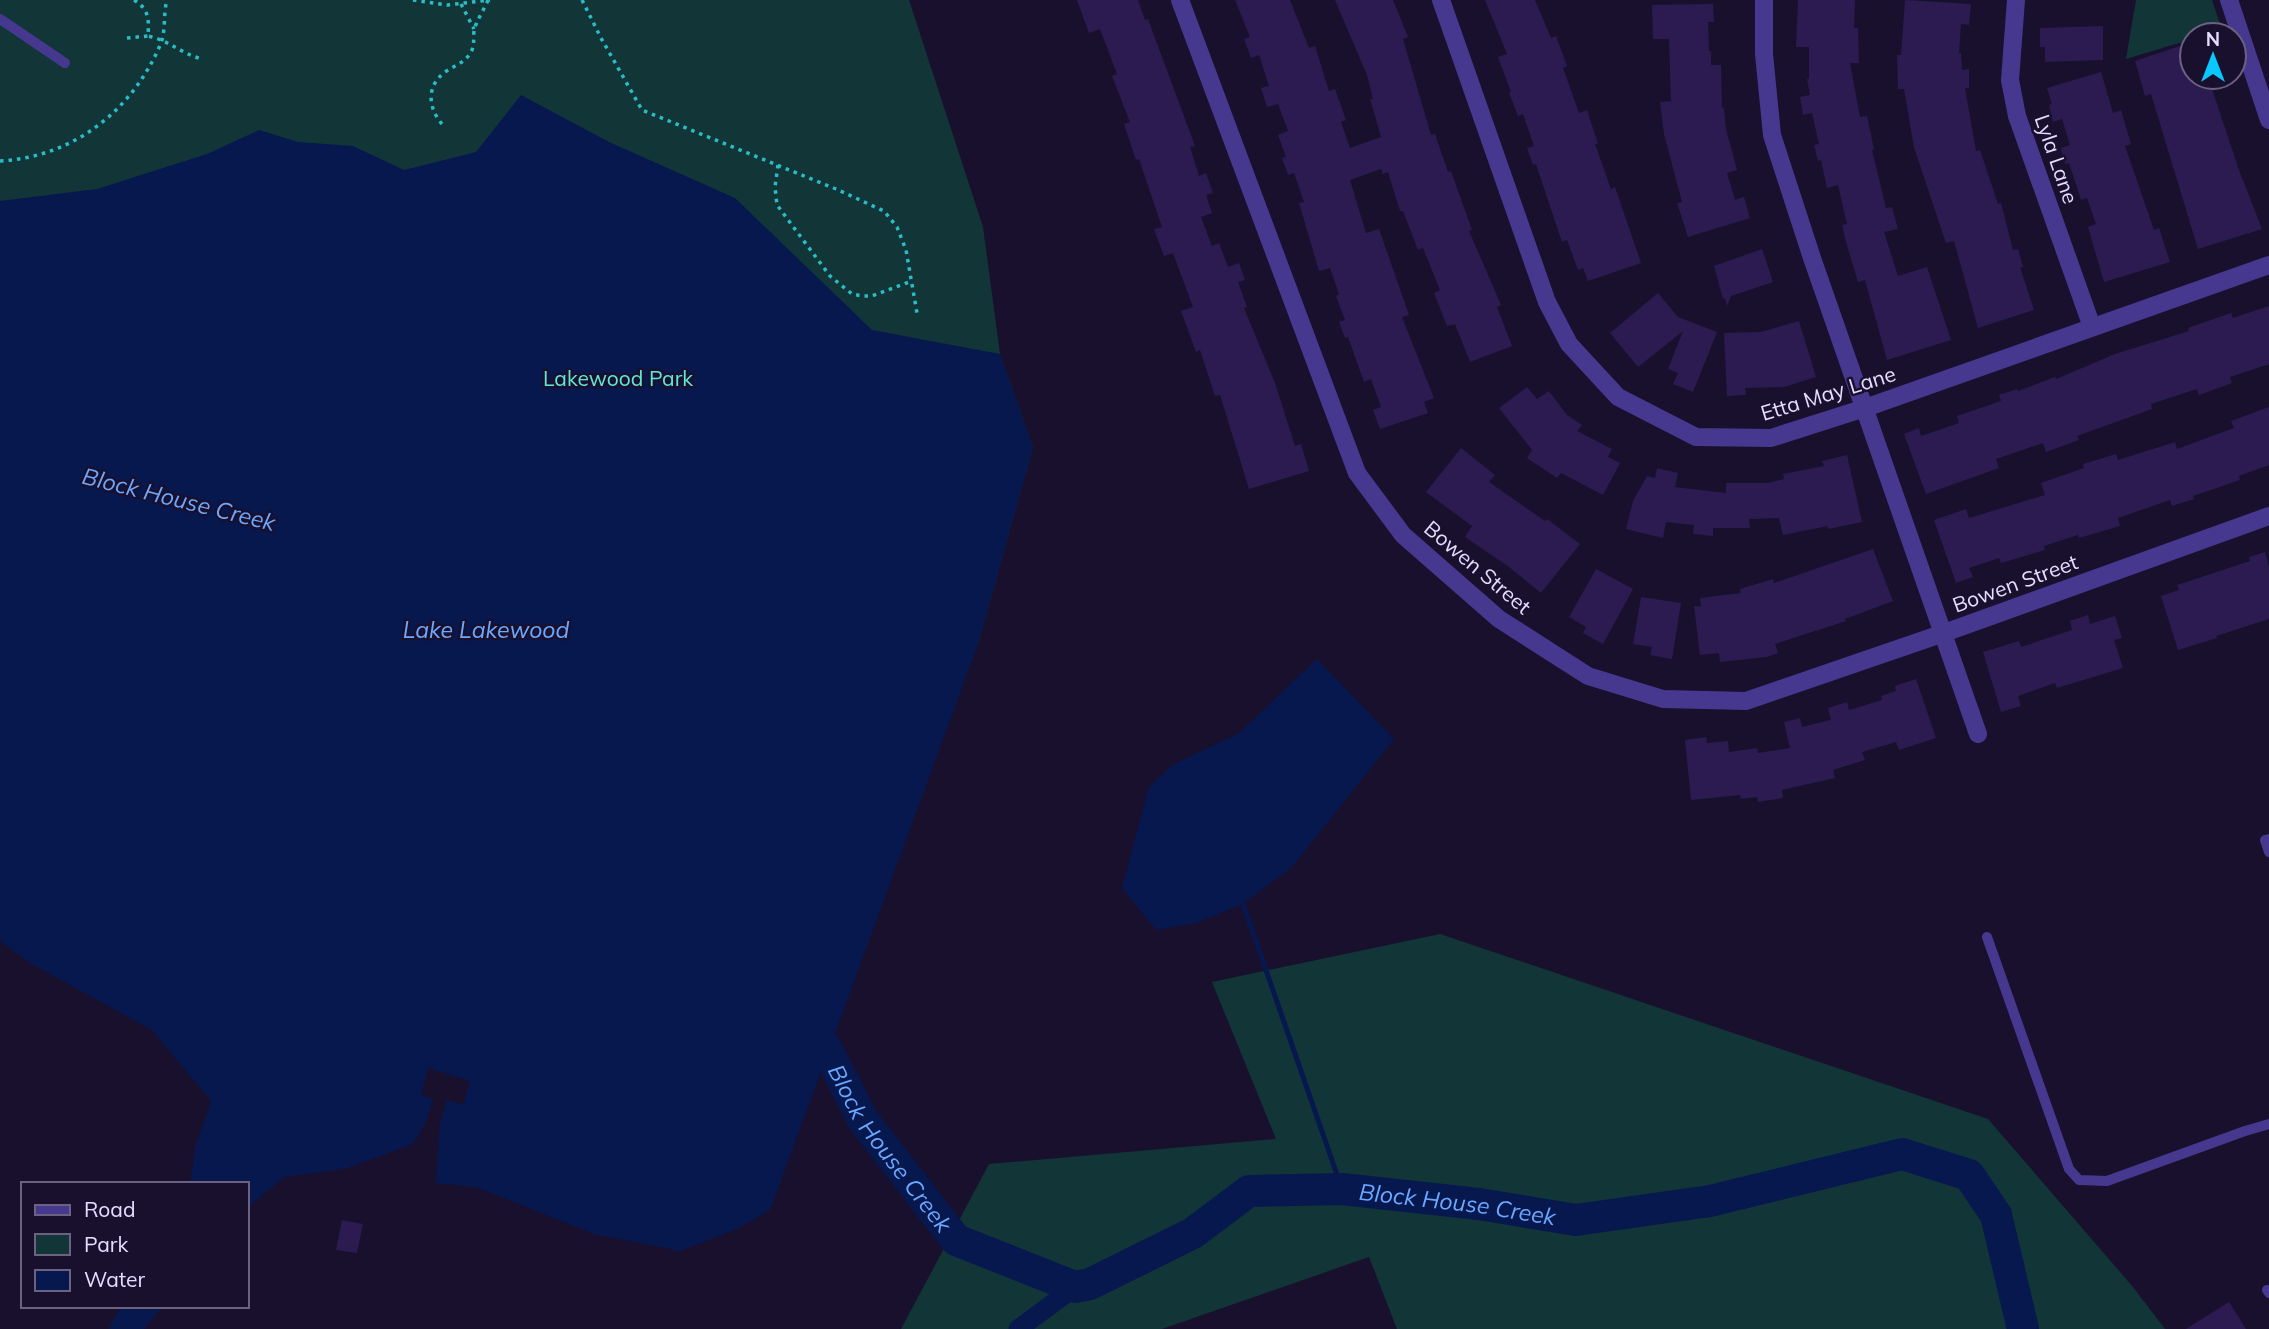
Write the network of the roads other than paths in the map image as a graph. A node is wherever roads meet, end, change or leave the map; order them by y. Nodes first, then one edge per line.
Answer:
1 (1180, 0) edge
2 (1441, 0) edge
3 (1764, 0) edge
4 (2016, 0) edge
5 (2228, 0) edge
6 (0, 19) edge
7 (65, 63) dead end
8 (2269, 120) edge
9 (2269, 265) edge
10 (2092, 327) junction
11 (1865, 408) junction
12 (2269, 516) edge
13 (1944, 633) junction
14 (1978, 734) dead end
15 (2269, 839) edge
16 (2269, 852) edge
17 (1987, 937) dead end
18 (2269, 1124) edge

1 - 13 street, Bowen Street
2 - 11 street, Etta May Lane
3 - 11 street
4 - 10 street, Lyla Lane
5 - 8 street
6 - 7 lane
9 - 10 street, Etta May Lane
10 - 11 street, Etta May Lane
11 - 13 street
12 - 13 street, Bowen Street
13 - 14 street
15 - 16 lane
17 - 18 lane

